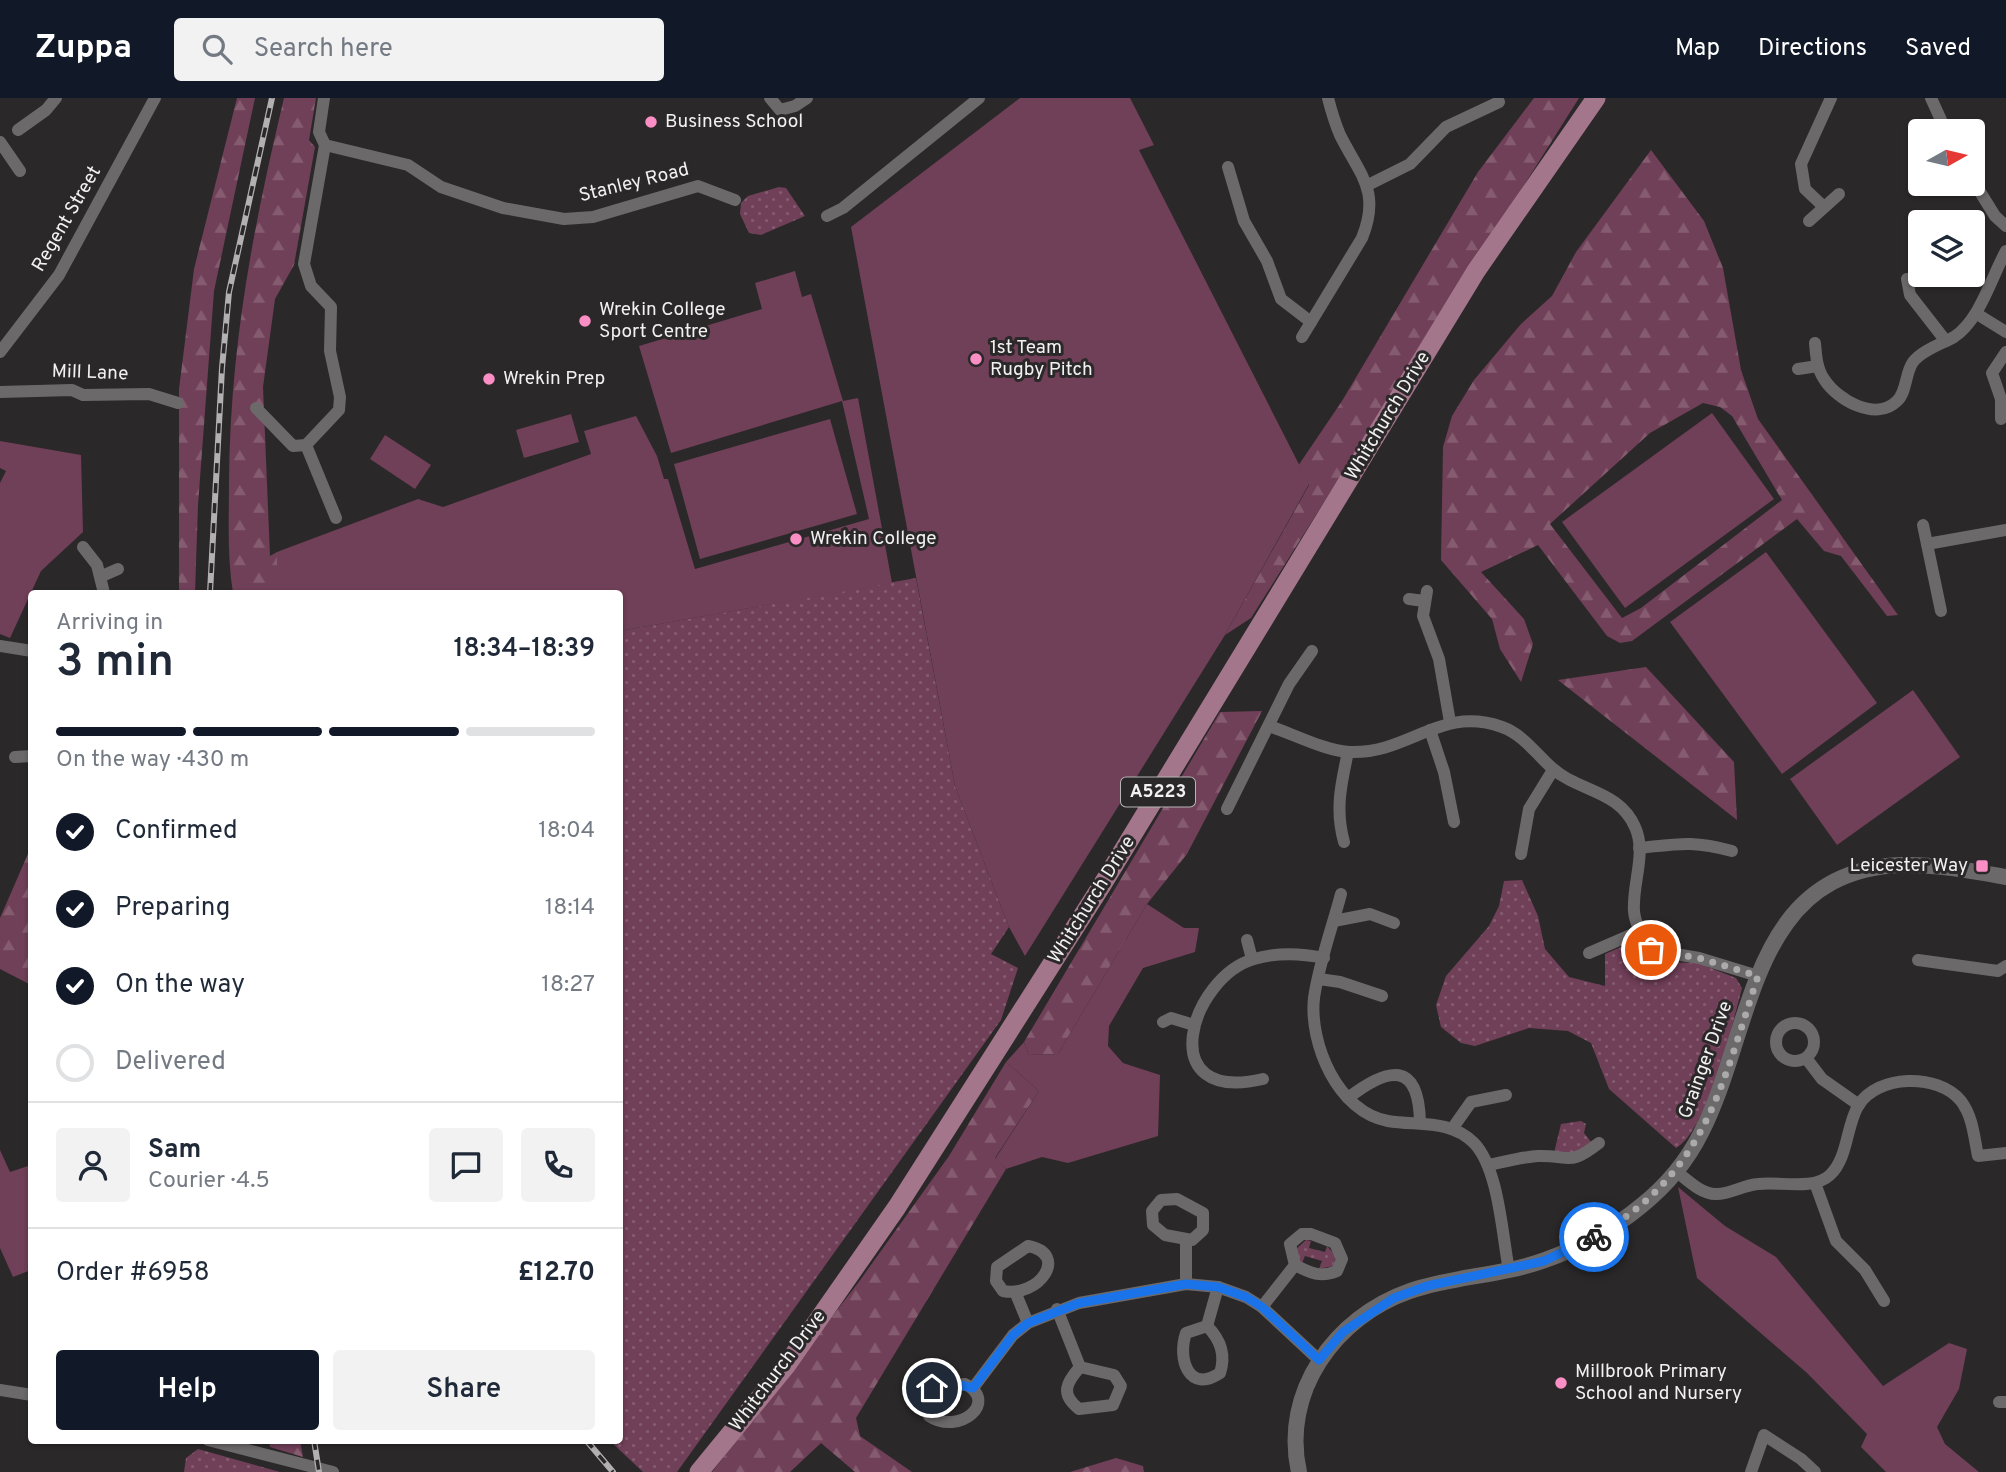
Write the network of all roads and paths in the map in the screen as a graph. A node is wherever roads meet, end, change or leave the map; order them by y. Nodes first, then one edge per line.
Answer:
1 (56, 98) edge
2 (155, 98) edge
3 (324, 98) edge
4 (771, 98) edge
5 (807, 98) edge
6 (979, 98) edge
7 (1328, 98) edge
8 (1596, 98) edge
9 (1831, 98) edge
10 (1931, 98) edge
11 (1499, 102) dead end
12 (1941, 119) edge
13 (18, 130) dead end
14 (0, 142) edge
15 (325, 145) junction
16 (1228, 167) dead end
17 (20, 171) dead end
18 (1368, 185) junction
19 (1839, 194) dead end
20 (1983, 196) edge
21 (735, 200) dead end
22 (1824, 207) junction
23 (827, 216) dead end
24 (1810, 221) dead end
25 (2006, 226) edge
26 (2006, 251) edge
27 (1909, 287) edge
28 (1977, 314) junction
29 (1311, 322) junction
30 (2006, 332) edge
31 (1302, 337) dead end
32 (1945, 340) junction
33 (1815, 343) dead end
34 (0, 352) edge
35 (2006, 352) edge
36 (1818, 366) junction
37 (1798, 369) dead end
38 (0, 392) edge
39 (178, 403) dead end
40 (256, 408) dead end
41 (2001, 419) dead end
42 (306, 444) junction
43 (335, 518) dead end
44 (1923, 525) dead end
45 (2006, 530) edge
46 (1927, 544) junction
47 (83, 547) dead end
48 (118, 569) dead end
49 (102, 576) junction
50 (104, 590) edge
51 (1409, 599) dead end
52 (1941, 611) dead end
53 (0, 646) edge
54 (28, 650) edge
55 (1312, 651) dead end
56 (1450, 722) junction
57 (1269, 726) junction
58 (1430, 730) junction
59 (1348, 752) junction
60 (28, 756) edge
61 (15, 757) dead end
62 (1553, 770) junction
63 (1227, 809) dead end
64 (1454, 822) dead end
65 (1344, 842) dead end
66 (1639, 848) junction
67 (1732, 850) dead end
68 (1521, 854) dead end
69 (2006, 877) edge
70 (1341, 894) dead end
71 (1334, 920) junction
72 (1394, 923) dead end
73 (1640, 932) junction
74 (1247, 940) dead end
75 (1589, 953) dead end
76 (1324, 958) junction
77 (1252, 959) junction
78 (1918, 960) dead end
79 (2006, 966) edge
80 (1758, 976) junction
81 (1319, 979) junction
82 (1382, 996) dead end
83 (1163, 1022) dead end
84 (1194, 1024) junction
85 (1806, 1058) dead end
86 (1263, 1079) dead end
87 (1506, 1095) dead end
88 (1348, 1098) junction
89 (1859, 1105) junction
90 (1420, 1123) junction
91 (1452, 1129) junction
92 (1600, 1143) dead end
93 (2006, 1153) edge
94 (1488, 1165) junction
95 (1676, 1171) junction
96 (1815, 1183) junction
97 (1186, 1241) dead end
98 (1295, 1265) dead end
99 (1509, 1270) junction
100 (1186, 1284) junction
101 (1218, 1287) junction
102 (1016, 1294) junction
103 (1884, 1301) dead end
104 (1262, 1307) junction
105 (1057, 1309) junction
106 (1028, 1323) junction
107 (1207, 1326) dead end
108 (1319, 1360) junction
109 (1080, 1367) junction
110 (973, 1388) dead end
111 (0, 1390) edge
112 (28, 1394) edge
113 (222, 1444) edge
114 (333, 1472) edge
115 (699, 1472) edge
116 (1299, 1472) edge
117 (1751, 1472) edge
118 (1815, 1472) edge

1 - 13 street
2 - 34 street, Regent Street
3 - 15 street
4 - 5 street
6 - 23 street
7 - 18 street
8 - 115 main road, Whitchurch Drive / A5223
9 - 22 street
10 - 12 street
11 - 18 street
14 - 17 street
15 - 21 street, Stanley Road
15 - 42 street
16 - 29 street
18 - 29 street
19 - 22 street
20 - 25 street
22 - 24 street
26 - 28 street
27 - 32 street
28 - 30 street
28 - 32 street
29 - 31 street
32 - 36 street
33 - 36 street
35 - 41 street
36 - 37 street
38 - 39 street, Mill Lane
40 - 42 street
42 - 43 street
44 - 46 street
45 - 46 street
46 - 52 street
47 - 49 street
48 - 49 street
49 - 50 street
51 - 56 street
53 - 54 street
55 - 57 street
56 - 58 street
56 - 62 street
57 - 59 street
57 - 63 street
58 - 59 street
58 - 64 street
59 - 65 street
60 - 61 street
62 - 66 street
62 - 68 street
66 - 67 street
66 - 73 street
69 - 80 street, Grainger Drive
70 - 71 street
71 - 72 street
71 - 76 street
73 - 75 street
73 - 80 street
74 - 77 street
76 - 77 street
76 - 81 street
77 - 84 street
78 - 79 street
80 - 95 street, Grainger Drive
81 - 82 street
81 - 88 street
83 - 84 street
84 - 86 street
85 - 89 street
87 - 91 street
88 - 90 street
88 - 90 street
89 - 93 street
89 - 96 street
90 - 91 street
91 - 94 street
92 - 94 street
94 - 99 street
95 - 96 street
95 - 99 street, Grainger Drive
96 - 103 street
97 - 100 street
98 - 104 street
99 - 108 street, Grainger Drive
100 - 101 street
100 - 105 street
101 - 104 street
101 - 107 street
102 - 102 street
102 - 106 street
104 - 108 street
105 - 106 street
105 - 109 street
106 - 110 street
108 - 116 street, Grainger Drive
109 - 109 street
111 - 112 street
113 - 114 street
117 - 118 street

